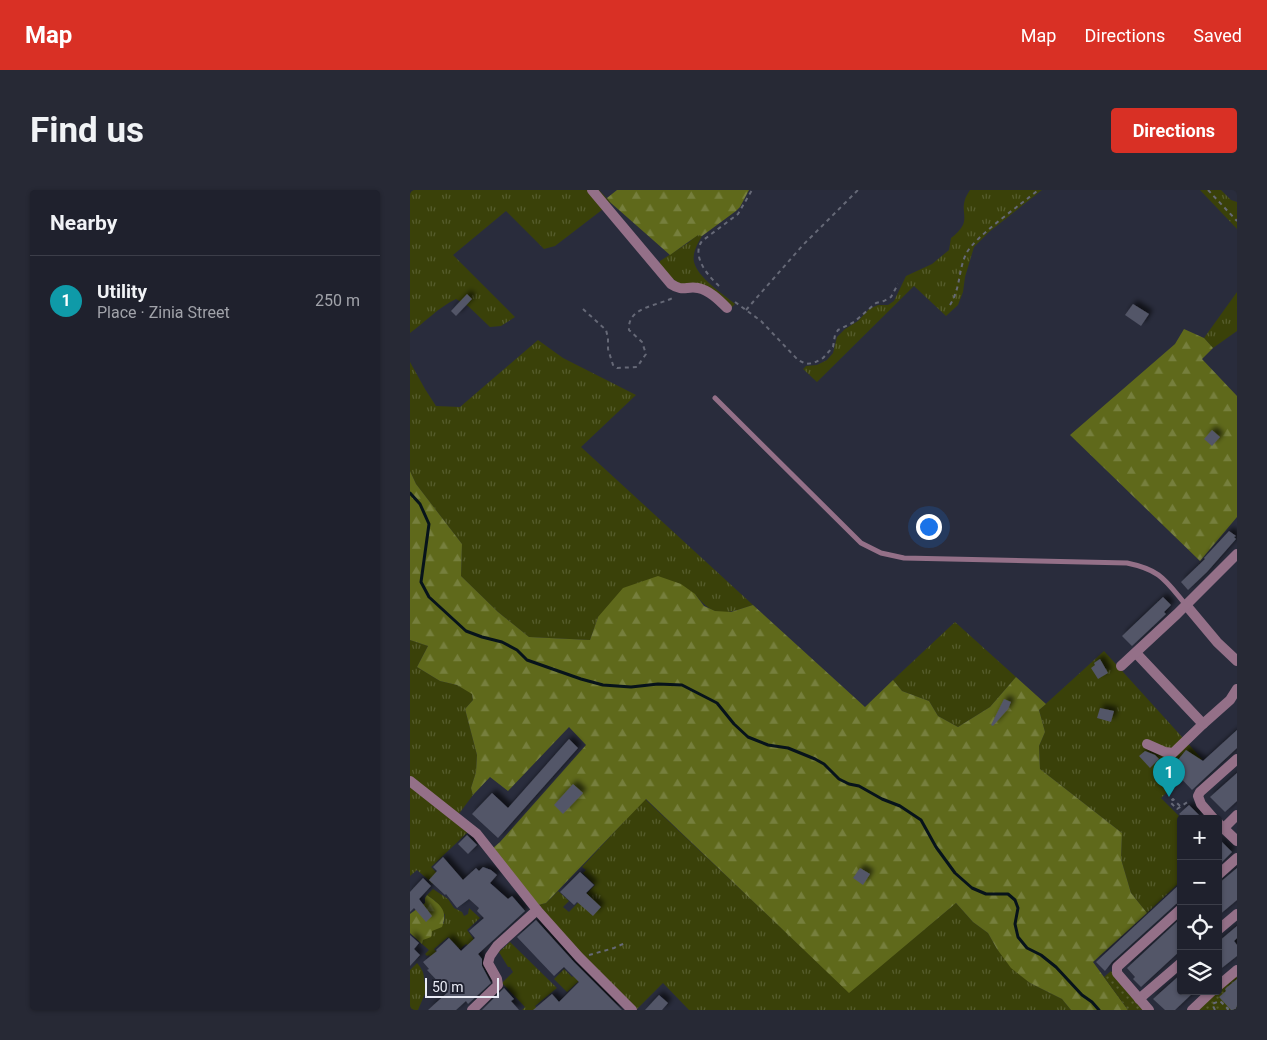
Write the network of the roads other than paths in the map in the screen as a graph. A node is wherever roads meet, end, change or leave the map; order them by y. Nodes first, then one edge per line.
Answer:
1 (592, 190) edge
2 (730, 304) road end
3 (715, 398) dead end
4 (1237, 554) edge
5 (1186, 605) junction
6 (1136, 653) junction
7 (1237, 661) edge
8 (1121, 666) dead end
9 (1237, 689) edge
10 (1203, 724) junction
11 (1147, 744) dead end
12 (1237, 759) edge
13 (410, 781) edge
14 (1210, 815) edge
15 (1237, 815) edge
16 (1222, 824) edge
17 (1222, 826) edge
18 (1237, 842) edge
19 (1237, 858) edge
20 (1222, 871) edge
21 (537, 910) junction
22 (1177, 913) edge
23 (1237, 914) edge
24 (1222, 927) edge
25 (1177, 966) edge
26 (1237, 970) edge
27 (1222, 983) edge
28 (1208, 995) edge
29 (1139, 999) junction
30 (472, 1010) edge
31 (632, 1010) edge
32 (1149, 1010) edge
33 (1192, 1010) edge

1 - 2 street
3 - 5 lane
4 - 5 street
5 - 6 street
5 - 7 street
6 - 8 street
6 - 10 street
9 - 10 street
10 - 11 street
12 - 14 street
13 - 21 street
15 - 16 street
17 - 18 street
19 - 20 street
21 - 30 street
21 - 31 street
22 - 29 street
23 - 24 street
25 - 29 street
26 - 27 street
28 - 33 street
29 - 32 street

